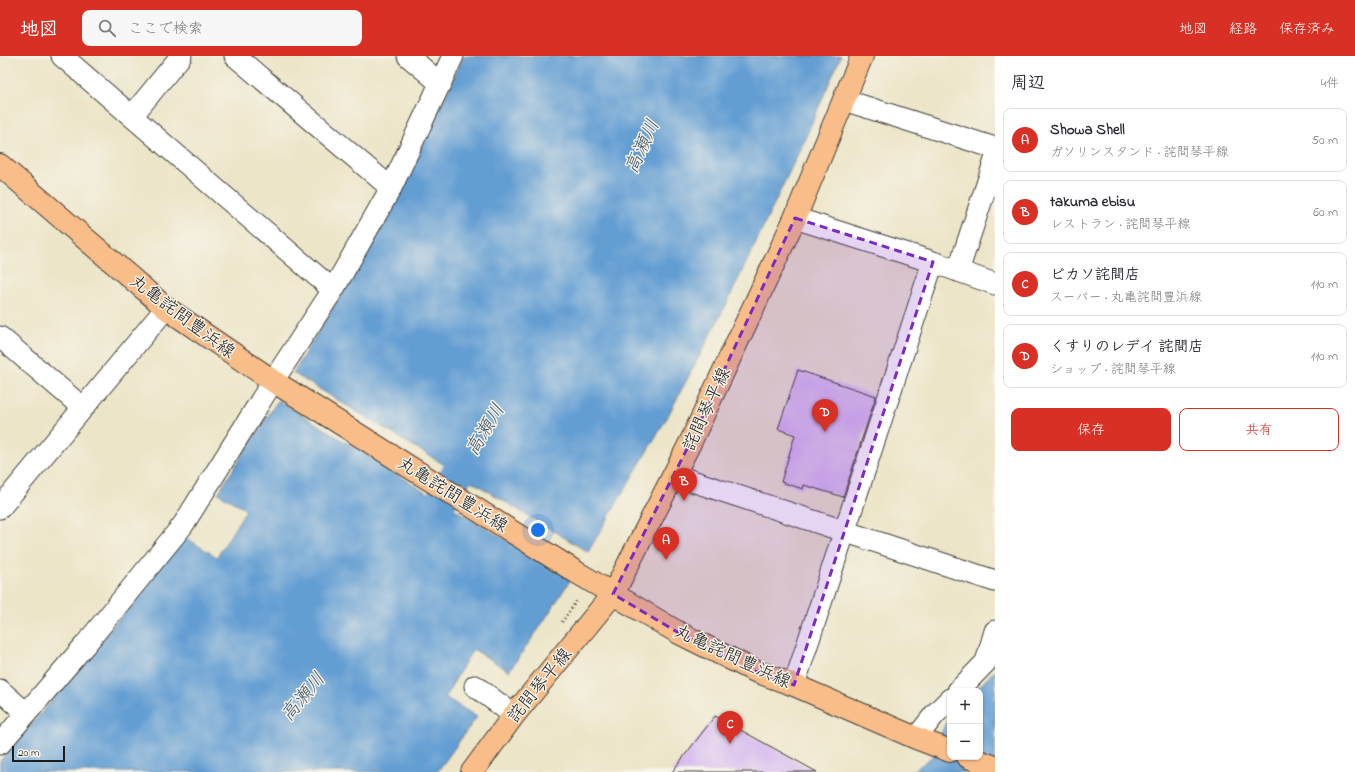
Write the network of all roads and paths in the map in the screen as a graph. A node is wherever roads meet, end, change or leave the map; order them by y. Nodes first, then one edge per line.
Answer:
1 (62, 56) edge
2 (181, 56) edge
3 (235, 56) edge
4 (408, 56) edge
5 (453, 56) edge
6 (862, 56) edge
7 (441, 84) junction
8 (844, 100) junction
9 (132, 116) junction
10 (995, 148) edge
11 (995, 160) edge
12 (0, 165) edge
13 (391, 188) junction
14 (795, 218) junction
15 (933, 262) junction
16 (958, 271) junction
17 (995, 284) edge
18 (333, 290) junction
19 (166, 308) junction
20 (0, 337) edge
21 (273, 381) junction
22 (83, 408) junction
23 (674, 475) junction
24 (4, 495) edge
25 (844, 531) junction
26 (995, 581) edge
27 (613, 594) junction
28 (995, 631) edge
29 (794, 685) junction
30 (475, 686) dead end
31 (961, 688) edge
32 (0, 690) edge
33 (947, 702) edge
34 (26, 713) junction
35 (514, 715) junction
36 (916, 738) junction
37 (0, 744) edge
38 (947, 750) edge
39 (976, 760) edge
40 (995, 767) edge
41 (472, 772) edge

1 - 9 street
2 - 9 street
3 - 13 street
4 - 7 street
5 - 7 street
6 - 8 main road, 詫間琴平線
7 - 13 street
8 - 10 street
8 - 14 main road, 詫間琴平線
9 - 18 street
11 - 16 street
12 - 19 main road, 丸亀詫間豊浜線
13 - 18 street
14 - 15 street
14 - 23 main road, 詫間琴平線
15 - 16 street
15 - 25 street
16 - 17 street
18 - 21 street
19 - 21 main road, 丸亀詫間豊浜線
19 - 22 street
20 - 22 street
21 - 27 main road, 丸亀詫間豊浜線
21 - 34 street
22 - 24 street
23 - 25 street
23 - 27 main road, 詫間琴平線
25 - 26 street
25 - 29 street
27 - 29 main road, 丸亀詫間豊浜線
27 - 35 main road, 詫間琴平線
28 - 31 street
29 - 36 main road, 丸亀詫間豊浜線
30 - 35 street
32 - 34 street
33 - 36 street
34 - 37 street
35 - 41 main road, 詫間琴平線
36 - 38 main road, 丸亀詫間豊浜線
39 - 40 main road

